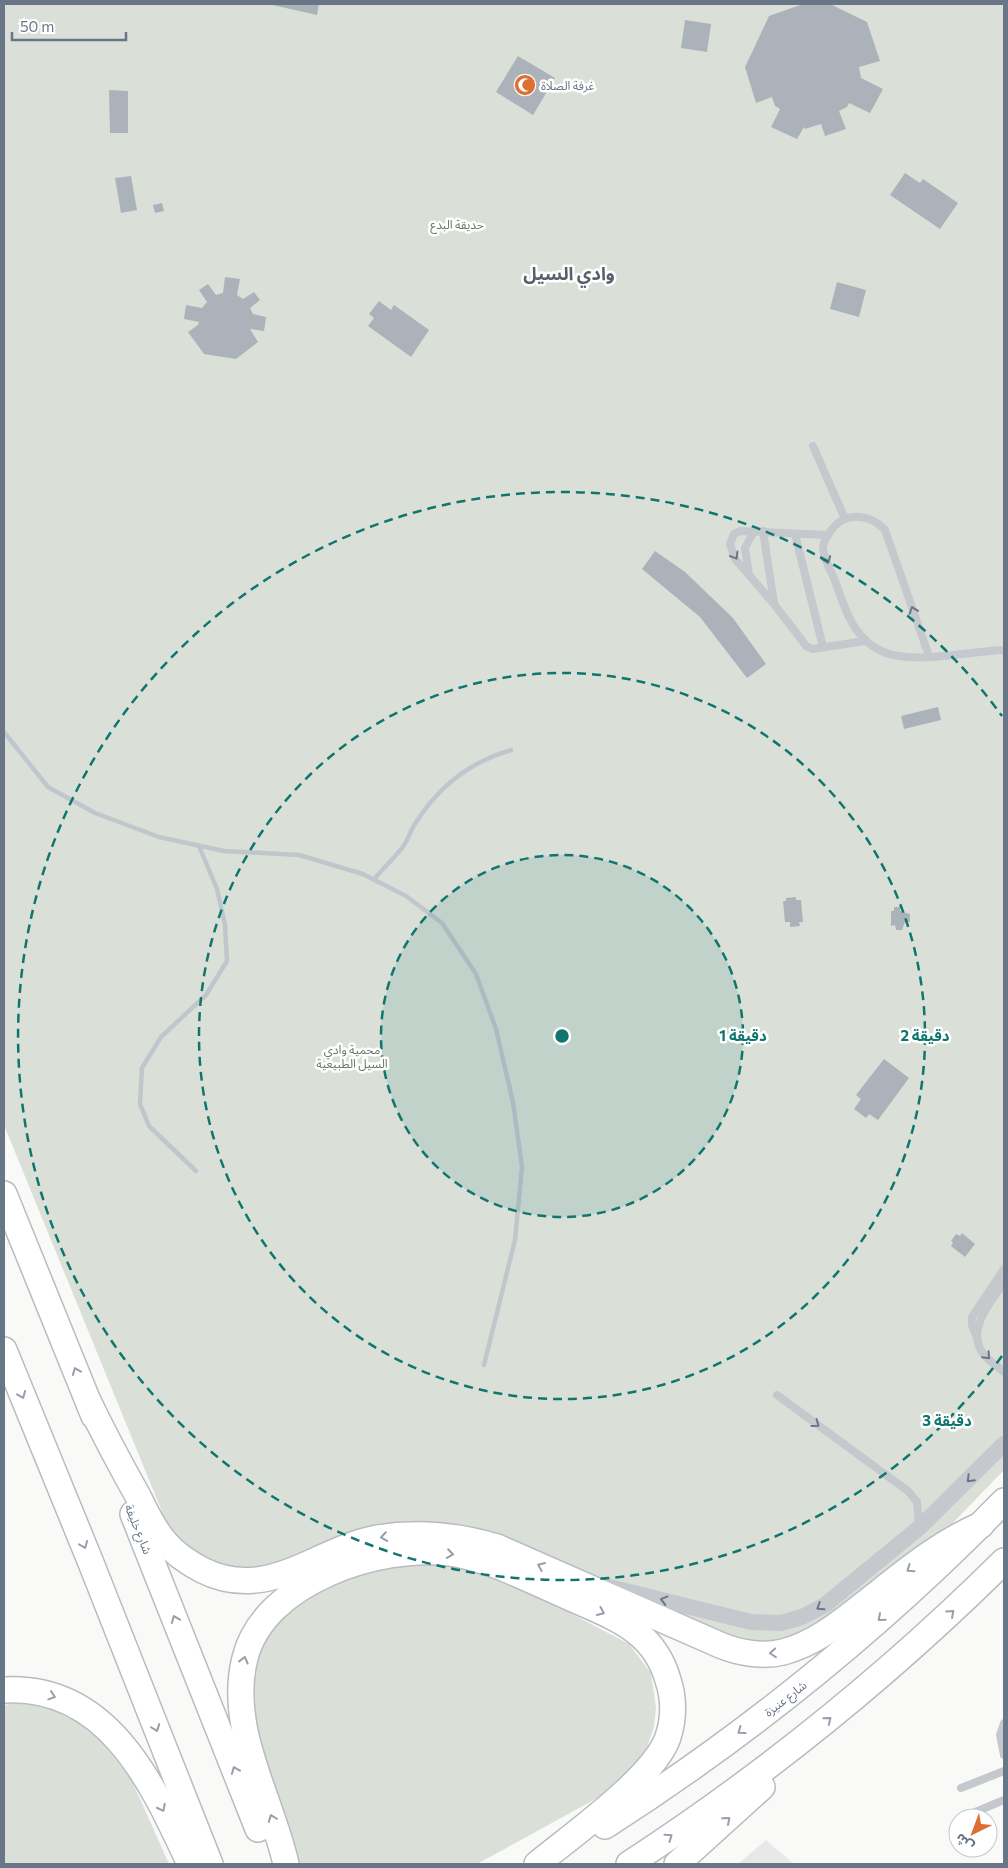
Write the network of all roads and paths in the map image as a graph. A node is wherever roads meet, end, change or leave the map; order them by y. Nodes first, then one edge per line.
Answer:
1 (813, 446) dead end
2 (845, 519) junction
3 (754, 531) junction
4 (763, 531) junction
5 (794, 534) junction
6 (828, 535) junction
7 (749, 574) junction
8 (774, 604) junction
9 (865, 641) junction
10 (823, 647) junction
11 (1004, 650) edge
12 (929, 656) junction
13 (4, 1194) edge
14 (1004, 1269) edge
15 (1004, 1283) edge
16 (977, 1338) junction
17 (4, 1350) edge
18 (1004, 1372) edge
19 (777, 1395) dead end
20 (88, 1401) junction
21 (1004, 1444) edge
22 (1004, 1501) edge
23 (981, 1525) junction
24 (920, 1527) junction
25 (1004, 1561) edge
26 (570, 1579) junction
27 (4, 1690) edge
28 (1004, 1723) edge
29 (797, 1744) junction
30 (1004, 1755) edge
31 (1004, 1771) edge
32 (962, 1788) dead end
33 (1004, 1800) edge
34 (986, 1808) edge
35 (190, 1864) edge
36 (210, 1864) edge
37 (272, 1864) edge
38 (286, 1864) edge
39 (537, 1864) edge
40 (541, 1864) edge
41 (628, 1864) edge
42 (677, 1864) edge

1 - 2 lane
2 - 6 lane
12 -> 2 lane
3 - 4 lane
3 - 7 lane
3 -> 7 lane
4 - 5 lane
4 - 8 lane
5 - 6 lane
5 - 10 lane
6 -> 9 lane
7 - 8 lane
8 - 10 lane
9 - 10 lane
9 - 12 lane
11 - 12 lane
20 -> 13 main road, شارع خليفة
14 - 16 lane
15 - 16 lane
16 -> 18 lane
17 -> 36 main road
19 -> 24 lane
26 -> 20 main road
37 -> 20 main road, شارع خليفة
21 -> 24 street
22 - 23 main road, شارع عنيزة
23 -> 26 main road
23 -> 40 main road, شارع عنيزة
24 -> 26 street
29 -> 25 main road
27 -> 35 main road
28 - 30 lane
41 -> 29 main road
42 -> 29 main road
31 - 32 lane
33 - 34 lane
38 -> 39 main road

